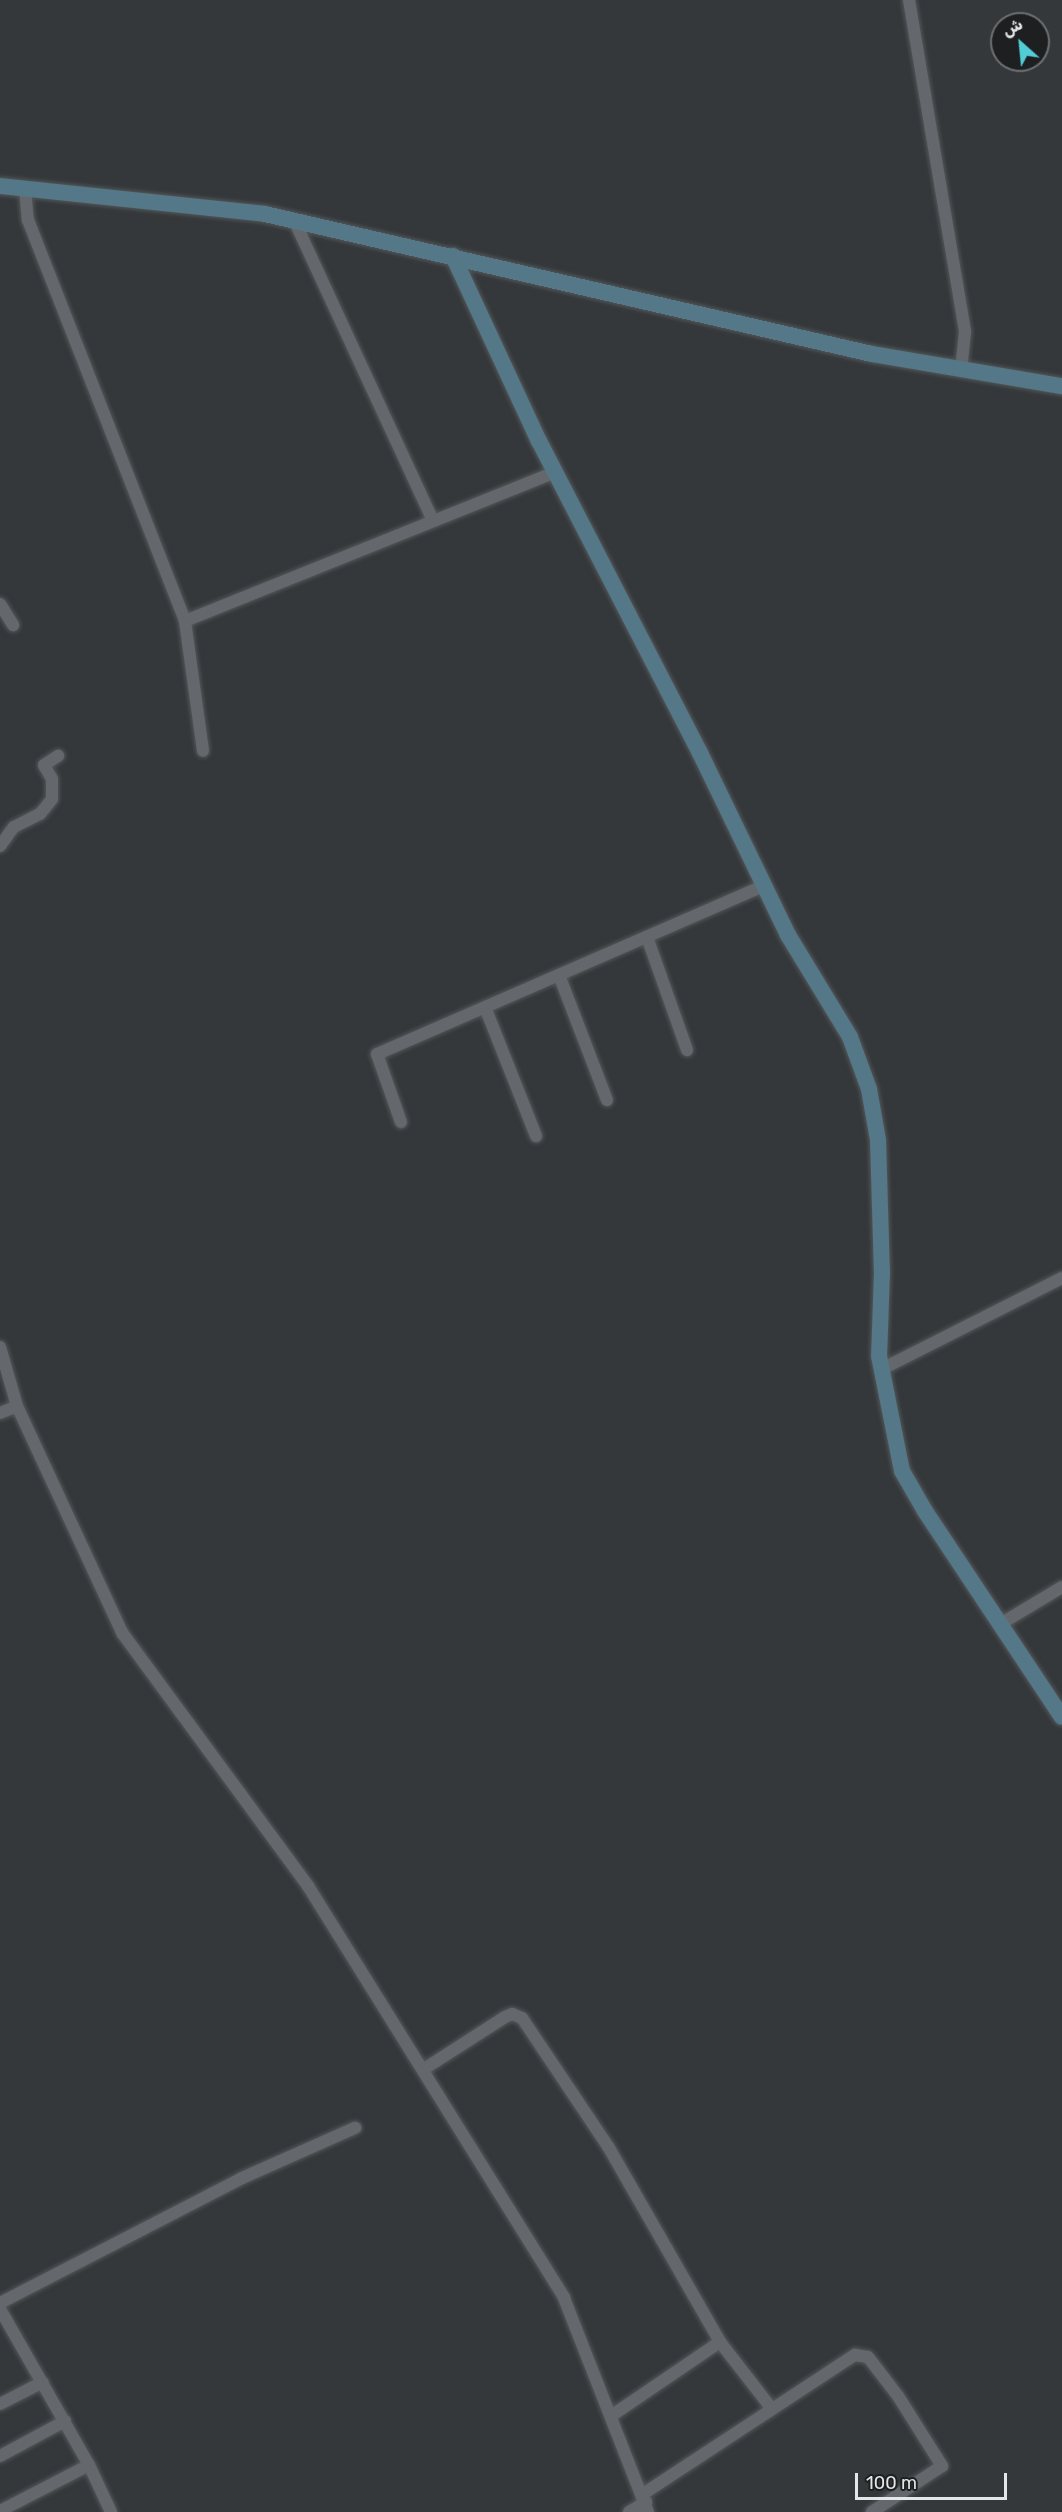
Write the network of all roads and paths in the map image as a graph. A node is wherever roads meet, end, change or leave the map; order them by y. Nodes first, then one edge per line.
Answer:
1 (909, 0) edge
2 (0, 186) edge
3 (25, 188) junction
4 (294, 220) junction
5 (453, 256) junction
6 (961, 370) junction
7 (1062, 386) edge
8 (555, 472) junction
9 (432, 519) junction
10 (0, 604) edge
11 (185, 621) junction
12 (13, 626) dead end
13 (203, 751) dead end
14 (58, 756) dead end
15 (0, 846) edge
16 (765, 886) junction
17 (647, 937) junction
18 (560, 975) junction
19 (485, 1007) junction
20 (687, 1050) dead end
21 (607, 1100) dead end
22 (401, 1122) dead end
23 (536, 1136) dead end
24 (1062, 1278) edge
25 (0, 1347) edge
26 (882, 1370) junction
27 (17, 1406) junction
28 (0, 1413) edge
29 (1062, 1587) edge
30 (1002, 1623) junction
31 (1062, 1717) edge
32 (424, 2069) junction
33 (355, 2128) dead end
34 (0, 2303) edge
35 (0, 2309) edge
36 (720, 2342) junction
37 (43, 2382) junction
38 (0, 2404) edge
39 (772, 2409) junction
40 (611, 2416) junction
41 (65, 2421) junction
42 (0, 2456) edge
43 (89, 2465) junction
44 (646, 2503) edge
45 (0, 2511) edge
46 (111, 2512) edge
47 (629, 2512) edge
48 (872, 2512) edge

1 - 6 street
2 - 3 street
3 - 4 street
3 - 11 street
4 - 5 street
4 - 9 street
5 - 6 street
5 - 8 street
6 - 7 street
8 - 9 street
8 - 16 street
9 - 11 street
10 - 12 street
11 - 13 street
14 - 15 street
16 - 17 street
16 - 26 street
17 - 18 street
17 - 20 street
18 - 19 street
18 - 21 street
19 - 22 street
19 - 23 street
24 - 26 street
25 - 27 street
26 - 30 street
27 - 28 street
27 - 32 street
29 - 30 street
30 - 31 street
32 - 36 street
32 - 40 street
33 - 34 street
35 - 37 street
36 - 39 street
36 - 40 street
37 - 38 street
37 - 41 street
39 - 44 street
39 - 48 street
40 - 44 street
41 - 42 street
41 - 43 street
43 - 45 street
43 - 46 street
44 - 47 street

